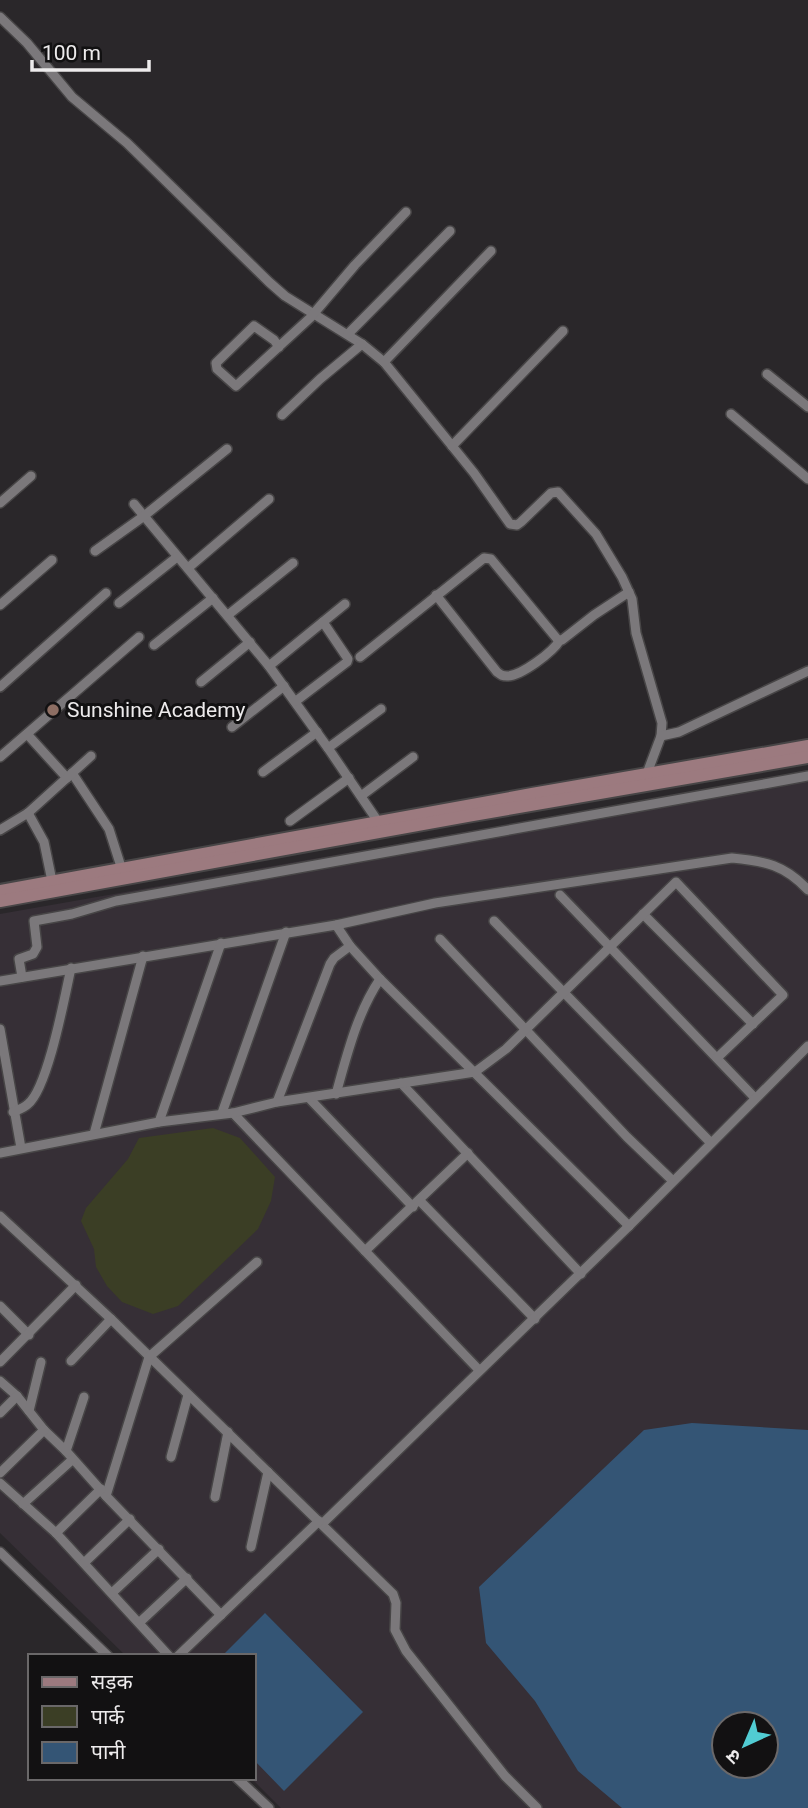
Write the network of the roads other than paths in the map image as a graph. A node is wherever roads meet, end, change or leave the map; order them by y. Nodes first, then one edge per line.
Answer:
1 (0, 17) edge
2 (406, 212) dead end
3 (450, 231) dead end
4 (491, 251) dead end
5 (314, 313) junction
6 (563, 331) dead end
7 (348, 334) junction
8 (362, 344) junction
9 (279, 347) junction
10 (384, 362) junction
11 (767, 374) dead end
12 (808, 407) edge
13 (731, 414) dead end
14 (282, 415) dead end
15 (452, 446) junction
16 (227, 449) dead end
17 (31, 476) dead end
18 (808, 479) edge
19 (269, 499) dead end
20 (0, 503) edge
21 (134, 504) dead end
22 (144, 516) junction
23 (95, 551) dead end
24 (177, 557) junction
25 (52, 560) dead end
26 (293, 563) dead end
27 (188, 568) junction
28 (629, 592) junction
29 (106, 593) dead end
30 (436, 595) junction
31 (213, 598) junction
32 (119, 603) dead end
33 (345, 604) dead end
34 (0, 605) edge
35 (228, 615) junction
36 (323, 622) junction
37 (139, 637) dead end
38 (560, 640) junction
39 (250, 642) junction
40 (154, 645) dead end
41 (360, 657) dead end
42 (269, 666) junction
43 (808, 671) edge
44 (201, 682) dead end
45 (284, 686) junction
46 (0, 687) edge
47 (296, 702) junction
48 (381, 709) dead end
49 (232, 727) dead end
50 (317, 732) junction
51 (27, 734) junction
52 (661, 736) junction
53 (808, 747) edge
54 (328, 748) junction
55 (91, 756) dead end
56 (0, 757) edge
57 (413, 757) dead end
58 (808, 757) edge
59 (263, 772) dead end
60 (69, 775) junction
61 (808, 776) edge
62 (349, 778) junction
63 (647, 779) junction
64 (361, 796) junction
65 (28, 813) junction
66 (290, 821) dead end
67 (381, 826) junction
68 (0, 830) edge
69 (123, 873) junction
70 (52, 881) junction
71 (808, 890) edge
72 (0, 891) edge
73 (560, 895) dead end
74 (0, 901) edge
75 (643, 914) junction
76 (494, 921) dead end
77 (336, 925) junction
78 (286, 932) junction
79 (440, 939) dead end
80 (221, 943) junction
81 (350, 946) junction
82 (610, 946) junction
83 (143, 956) junction
84 (71, 968) junction
85 (22, 976) junction
86 (380, 979) junction
87 (0, 981) edge
88 (565, 991) junction
89 (752, 1024) junction
90 (0, 1028) edge
91 (525, 1030) junction
92 (808, 1046) edge
93 (2, 1051) edge
94 (717, 1058) junction
95 (475, 1072) junction
96 (401, 1083) junction
97 (336, 1094) junction
98 (309, 1098) junction
99 (755, 1098) junction
100 (277, 1102) junction
101 (13, 1112) junction
102 (222, 1113) junction
103 (233, 1114) junction
104 (159, 1122) junction
105 (94, 1134) junction
106 (711, 1143) junction
107 (21, 1148) junction
108 (0, 1153) edge
109 (468, 1153) junction
110 (673, 1181) junction
111 (417, 1204) junction
112 (0, 1216) edge
113 (629, 1226) junction
114 (365, 1251) junction
115 (257, 1262) dead end
116 (581, 1274) junction
117 (76, 1285) junction
118 (0, 1306) edge
119 (111, 1319) junction
120 (535, 1319) junction
121 (29, 1335) junction
122 (149, 1357) junction
123 (0, 1362) edge
124 (41, 1362) dead end
125 (71, 1362) dead end
126 (479, 1370) junction
127 (0, 1381) edge
128 (188, 1395) junction
129 (17, 1396) junction
130 (84, 1397) dead end
131 (29, 1411) junction
132 (0, 1413) edge
133 (44, 1430) junction
134 (228, 1432) junction
135 (66, 1451) junction
136 (171, 1457) dead end
137 (72, 1460) junction
138 (268, 1472) junction
139 (0, 1473) edge
140 (0, 1483) edge
141 (104, 1493) junction
142 (215, 1497) dead end
143 (23, 1504) junction
144 (130, 1519) junction
145 (320, 1523) junction
146 (56, 1534) junction
147 (251, 1547) dead end
148 (159, 1549) junction
149 (0, 1552) edge
150 (84, 1563) junction
151 (187, 1578) junction
152 (112, 1593) junction
153 (221, 1615) junction
154 (140, 1622) junction
155 (106, 1654) edge
156 (167, 1654) edge
157 (180, 1654) edge
158 (239, 1780) edge
159 (269, 1808) edge
160 (537, 1808) edge

1 - 5 street
2 - 5 street
3 - 7 street
4 - 10 street
5 - 7 street
5 - 9 street
6 - 15 street
7 - 8 street
8 - 10 street
8 - 14 street
9 - 9 street
10 - 15 street
11 - 12 street
13 - 18 street
15 - 28 street
16 - 22 street
17 - 20 street
19 - 27 street
21 - 22 street
22 - 23 street
22 - 24 street
24 - 27 street
24 - 32 street
25 - 34 street
26 - 35 street
27 - 31 street
28 - 38 street
28 - 52 street
29 - 46 street
30 - 38 street
30 - 38 street
30 - 41 street
31 - 35 street
31 - 40 street
33 - 36 street
35 - 39 street
36 - 42 street
36 - 47 street
37 - 51 street
39 - 42 street
39 - 44 street
42 - 45 street
43 - 52 street
45 - 47 street
45 - 49 street
47 - 50 street
48 - 54 street
50 - 54 street
50 - 59 street
51 - 56 street
51 - 60 street
52 - 63 street
53 - 63 street
54 - 62 street
55 - 60 street
57 - 64 street
58 - 63 street
60 - 65 street
60 - 69 street
61 - 85 street
62 - 64 street
62 - 66 street
63 - 67 street
64 - 67 street
65 - 68 street
65 - 70 street
67 - 69 street
69 - 70 street
69 - 74 street
70 - 72 street
71 - 77 street
73 - 82 street
75 - 82 street
75 - 89 street
75 - 89 street
76 - 88 street
77 - 78 street
77 - 81 street
78 - 80 street
78 - 102 street
79 - 91 street
80 - 83 street
80 - 104 street
81 - 86 street
81 - 100 street
82 - 88 street
82 - 94 street
83 - 84 street
83 - 105 street
84 - 85 street
84 - 101 street
85 - 87 street
86 - 95 street
86 - 97 street
88 - 91 street
88 - 106 street
89 - 94 street
90 - 93 street
91 - 95 street
91 - 110 street
92 - 99 street
93 - 101 street
94 - 99 street
95 - 96 street
95 - 113 street
96 - 97 street
96 - 109 street
97 - 98 street
98 - 100 street
98 - 111 street
99 - 106 street
100 - 103 street
101 - 107 street
102 - 103 street
102 - 104 street
103 - 114 street
104 - 105 street
105 - 107 street
106 - 110 street
107 - 108 street
109 - 111 street
109 - 116 street
110 - 113 street
111 - 114 street
111 - 120 street
112 - 117 street
113 - 116 street
114 - 126 street
115 - 122 street
116 - 120 street
117 - 119 street
117 - 121 street
118 - 121 street
119 - 122 street
119 - 125 street
120 - 126 street
121 - 123 street
122 - 128 street
122 - 141 street
124 - 131 street
126 - 145 street
127 - 129 street
128 - 134 street
128 - 136 street
129 - 131 street
129 - 132 street
130 - 135 street
131 - 133 street
133 - 135 street
133 - 139 street
134 - 138 street
134 - 142 street
135 - 137 street
137 - 141 street
137 - 143 street
138 - 145 street
138 - 147 street
140 - 143 street
141 - 144 street
141 - 146 street
143 - 146 street
144 - 148 street
144 - 150 street
145 - 153 street
145 - 160 street
146 - 150 street
148 - 151 street
148 - 152 street
149 - 155 street
150 - 152 street
151 - 153 street
151 - 154 street
152 - 154 street
153 - 157 street
154 - 156 street
158 - 159 street

